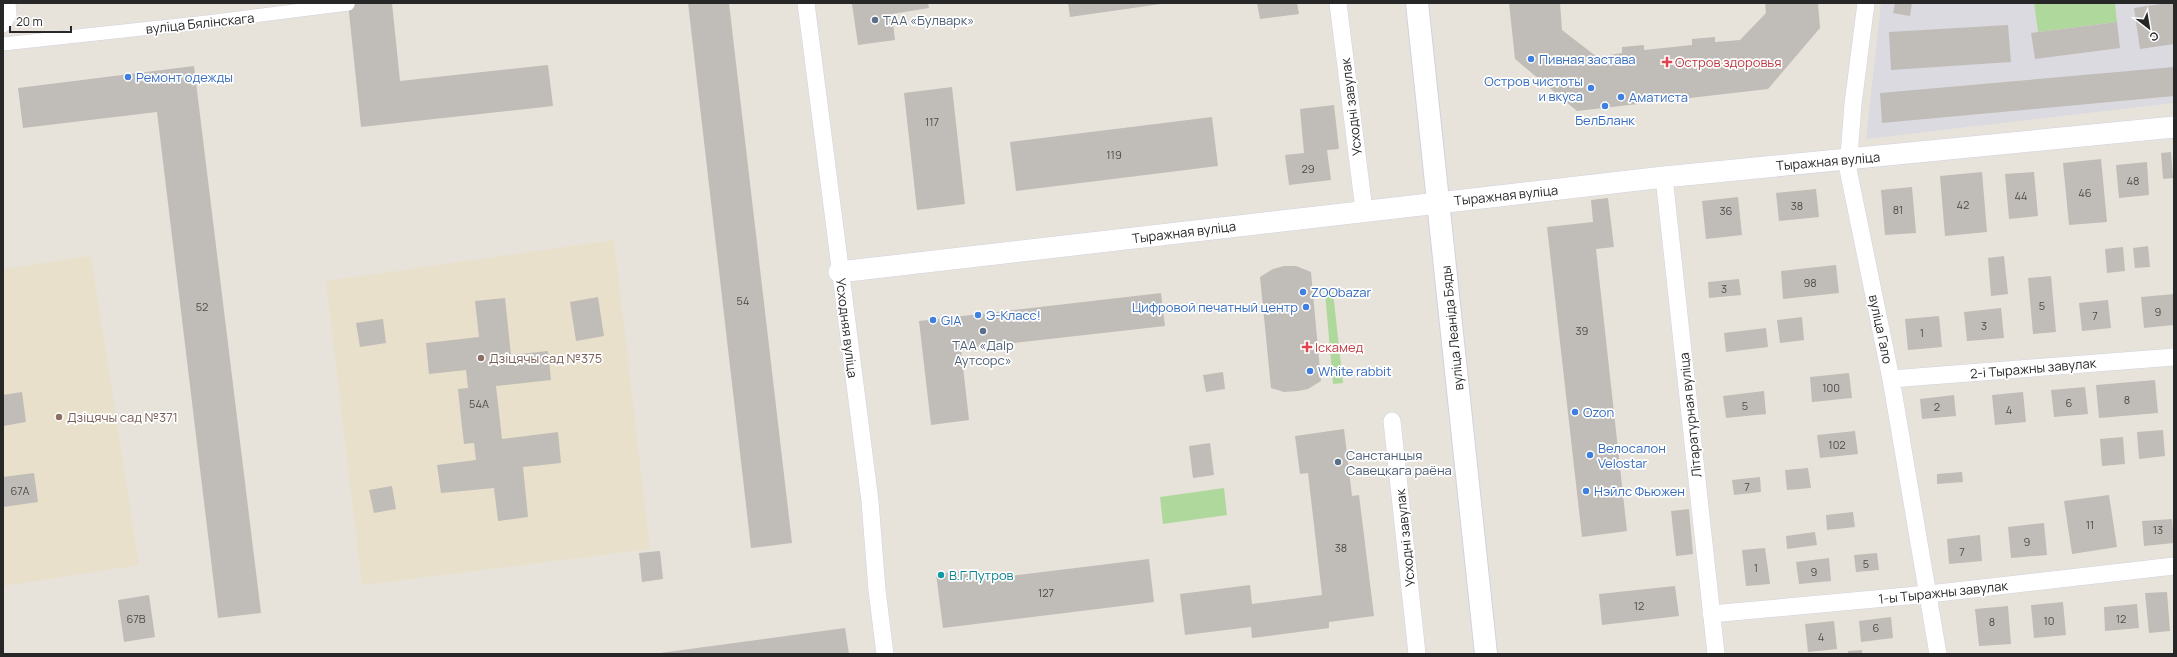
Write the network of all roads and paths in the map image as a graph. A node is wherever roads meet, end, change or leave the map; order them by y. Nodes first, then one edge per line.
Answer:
1 (7, 3) edge
2 (806, 3) edge
3 (1338, 3) edge
4 (1417, 3) edge
5 (1866, 3) edge
6 (348, 4) dead end
7 (3, 24) edge
8 (3, 44) edge
9 (2174, 127) edge
10 (1848, 159) junction
11 (1664, 177) junction
12 (1438, 203) junction
13 (1364, 210) junction
14 (839, 272) junction
15 (2174, 357) edge
16 (1891, 379) junction
17 (1392, 421) dead end
18 (2174, 566) edge
19 (1929, 594) junction
20 (1711, 614) junction
21 (885, 654) edge
22 (1417, 654) edge
23 (1486, 654) edge
24 (1716, 654) edge
25 (1938, 654) edge

1 - 7 street
2 - 14 street, Усходняя вуліца
3 - 13 street, Усходні завулак
4 - 12 main road, вуліца Леаніда Бяды
5 - 10 street, вуліца Гало
6 - 8 street, вуліца Бялінскага
9 - 10 street, Тыражная вуліца
10 - 11 street, Тыражная вуліца
10 - 16 street, вуліца Гало
11 - 12 street, Тыражная вуліца
11 - 20 street, Літаратурная вуліца
12 - 13 street, Тыражная вуліца
12 - 23 main road, вуліца Леаніда Бяды
13 - 14 street, Тыражная вуліца
14 - 21 street, Усходняя вуліца
15 - 16 street, 2-і Тыражны завулак
16 - 19 street, вуліца Гало
17 - 22 street, Усходні завулак
18 - 19 street, 1-ы Тыражны завулак
19 - 20 street, 1-ы Тыражны завулак
19 - 25 street, вуліца Гало
20 - 24 street, Літаратурная вуліца

